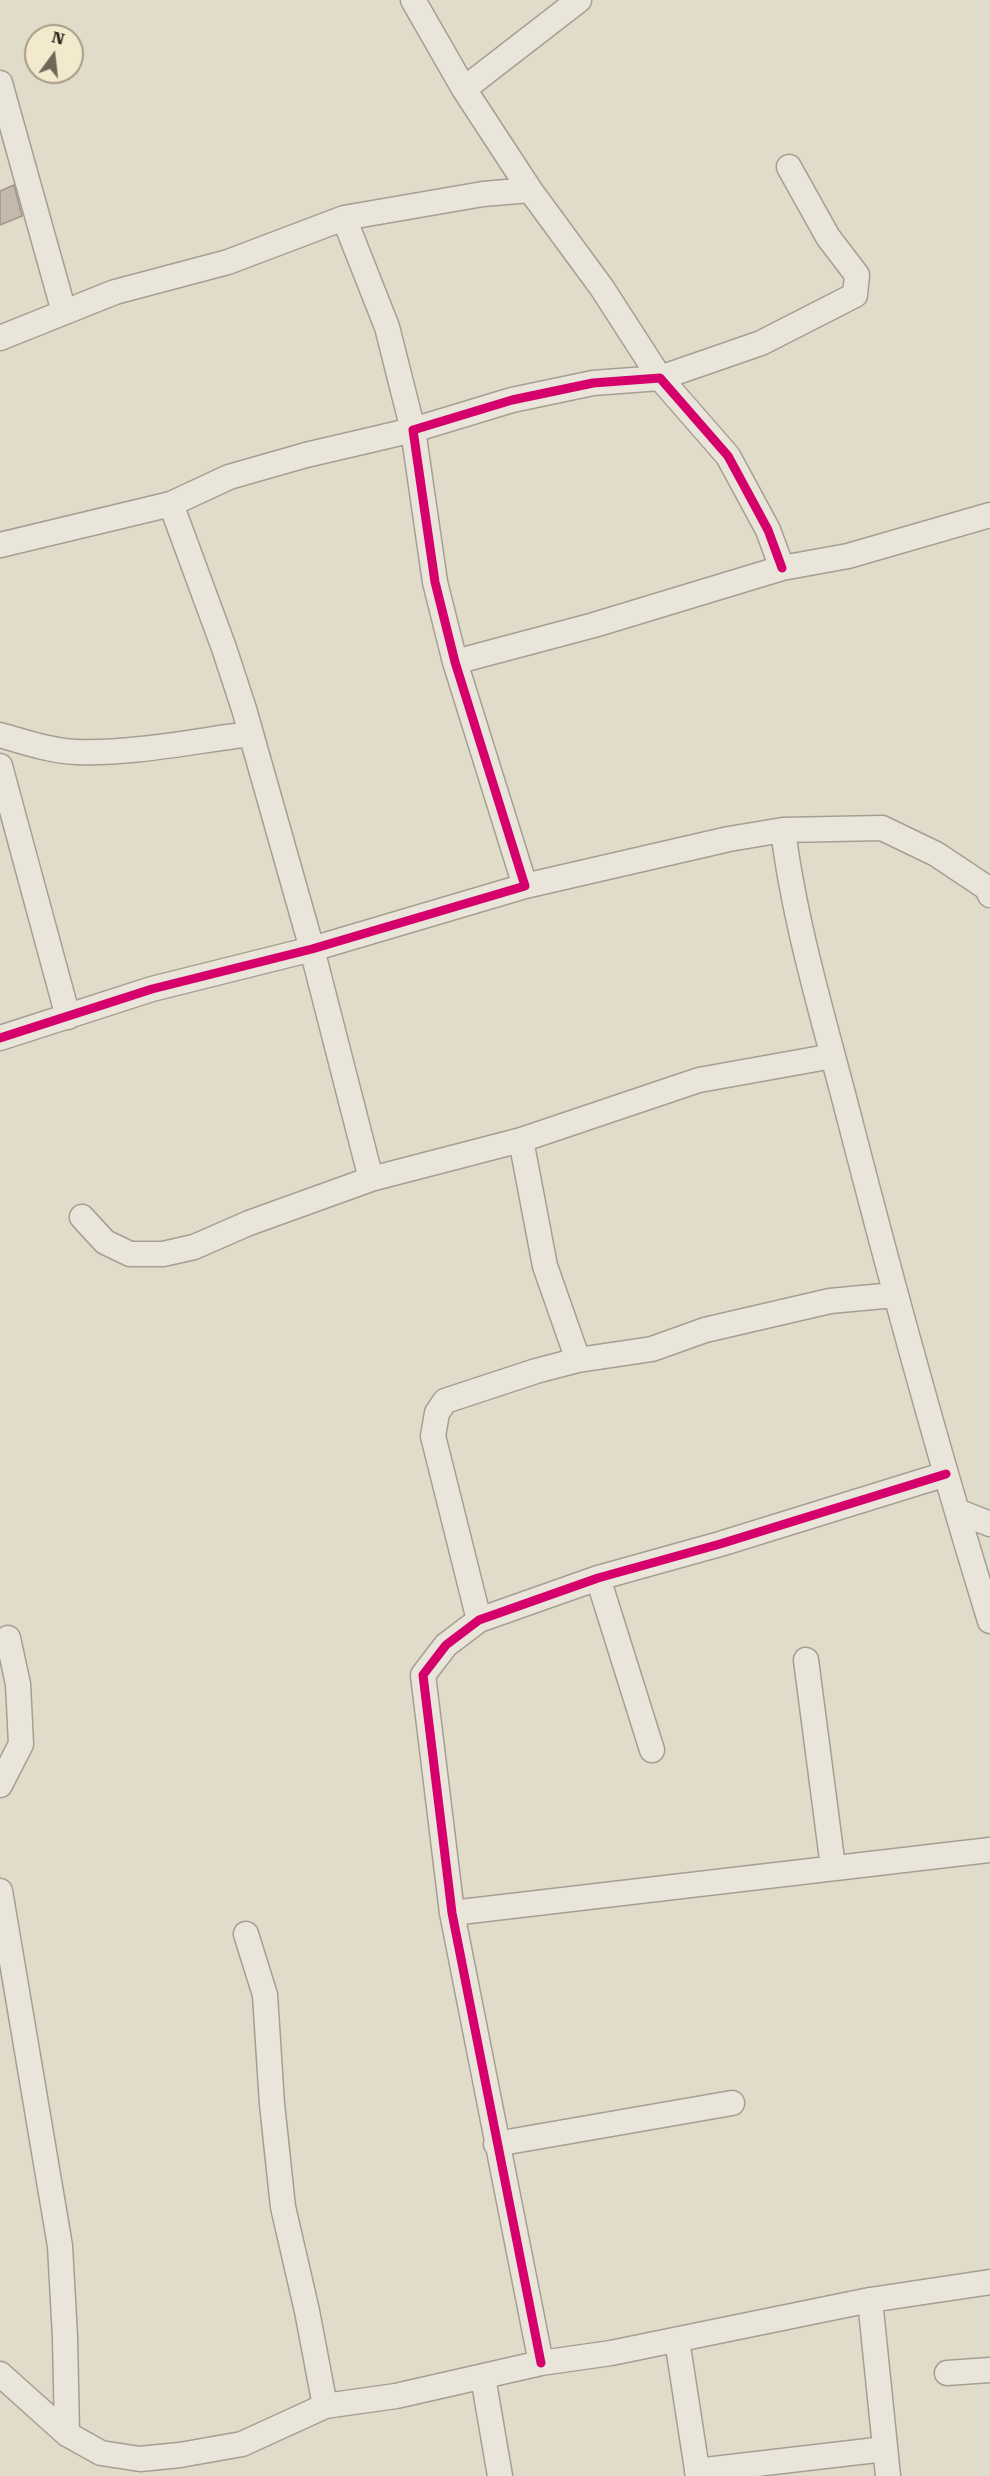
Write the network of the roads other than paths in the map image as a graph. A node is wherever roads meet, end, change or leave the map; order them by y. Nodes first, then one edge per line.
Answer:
1 (413, 0) edge
2 (579, 0) edge
3 (0, 83) edge
4 (464, 88) junction
5 (789, 167) dead end
6 (530, 190) junction
7 (344, 218) junction
8 (64, 312) junction
9 (0, 338) edge
10 (660, 378) junction
11 (413, 430) junction
12 (171, 504) junction
13 (990, 515) edge
14 (0, 545) edge
15 (782, 568) junction
16 (455, 662) junction
17 (250, 734) junction
18 (0, 735) edge
19 (0, 766) edge
20 (783, 830) junction
21 (525, 886) junction
22 (990, 895) edge
23 (312, 949) junction
24 (68, 1017) junction
25 (0, 1038) edge
26 (834, 1056) junction
27 (521, 1140) junction
28 (371, 1179) junction
29 (82, 1217) dead end
30 (894, 1295) junction
31 (578, 1360) junction
32 (946, 1474) junction
33 (957, 1511) junction
34 (990, 1524) edge
35 (598, 1578) junction
36 (479, 1620) junction
37 (990, 1621) edge
38 (8, 1638) dead end
39 (806, 1660) dead end
40 (652, 1750) dead end
41 (0, 1785) edge
42 (990, 1850) edge
43 (833, 1868) junction
44 (0, 1892) edge
45 (452, 1913) junction
46 (246, 1934) dead end
47 (732, 2103) dead end
48 (496, 2144) junction
49 (990, 2282) edge
50 (870, 2300) junction
51 (677, 2340) junction
52 (541, 2363) junction
53 (990, 2370) edge
54 (947, 2373) dead end
55 (0, 2374) edge
56 (483, 2377) junction
57 (325, 2406) junction
58 (67, 2434) junction
59 (885, 2449) junction
60 (698, 2474) edge
61 (500, 2476) edge
62 (888, 2476) edge

1 - 4 street
2 - 4 street
3 - 8 street
4 - 6 street
5 - 10 street
6 - 7 street
6 - 10 street
7 - 8 street
7 - 11 street
8 - 9 street
10 - 11 street
10 - 15 street
11 - 12 street
11 - 16 street
12 - 14 street
12 - 17 street
13 - 15 street
15 - 16 street
16 - 21 street
17 - 18 street
17 - 23 street
19 - 24 street
20 - 21 street
20 - 22 street
20 - 26 street
21 - 23 street
23 - 24 street
23 - 28 street
24 - 25 street
26 - 27 street
26 - 30 street
27 - 28 street
27 - 31 street
28 - 29 street
30 - 31 street
30 - 32 street
31 - 36 street
32 - 33 street
32 - 35 street
33 - 34 street
33 - 37 street
35 - 36 street
35 - 40 street
36 - 45 street
38 - 41 street
39 - 43 street
42 - 43 street
43 - 45 street
44 - 58 street
45 - 48 street
46 - 57 street
47 - 48 street
48 - 52 street
49 - 50 street
50 - 51 street
50 - 59 street
51 - 52 street
51 - 60 street
52 - 56 street
53 - 54 street
55 - 58 street
56 - 57 street
56 - 61 street
57 - 58 street
59 - 60 street
59 - 62 street

